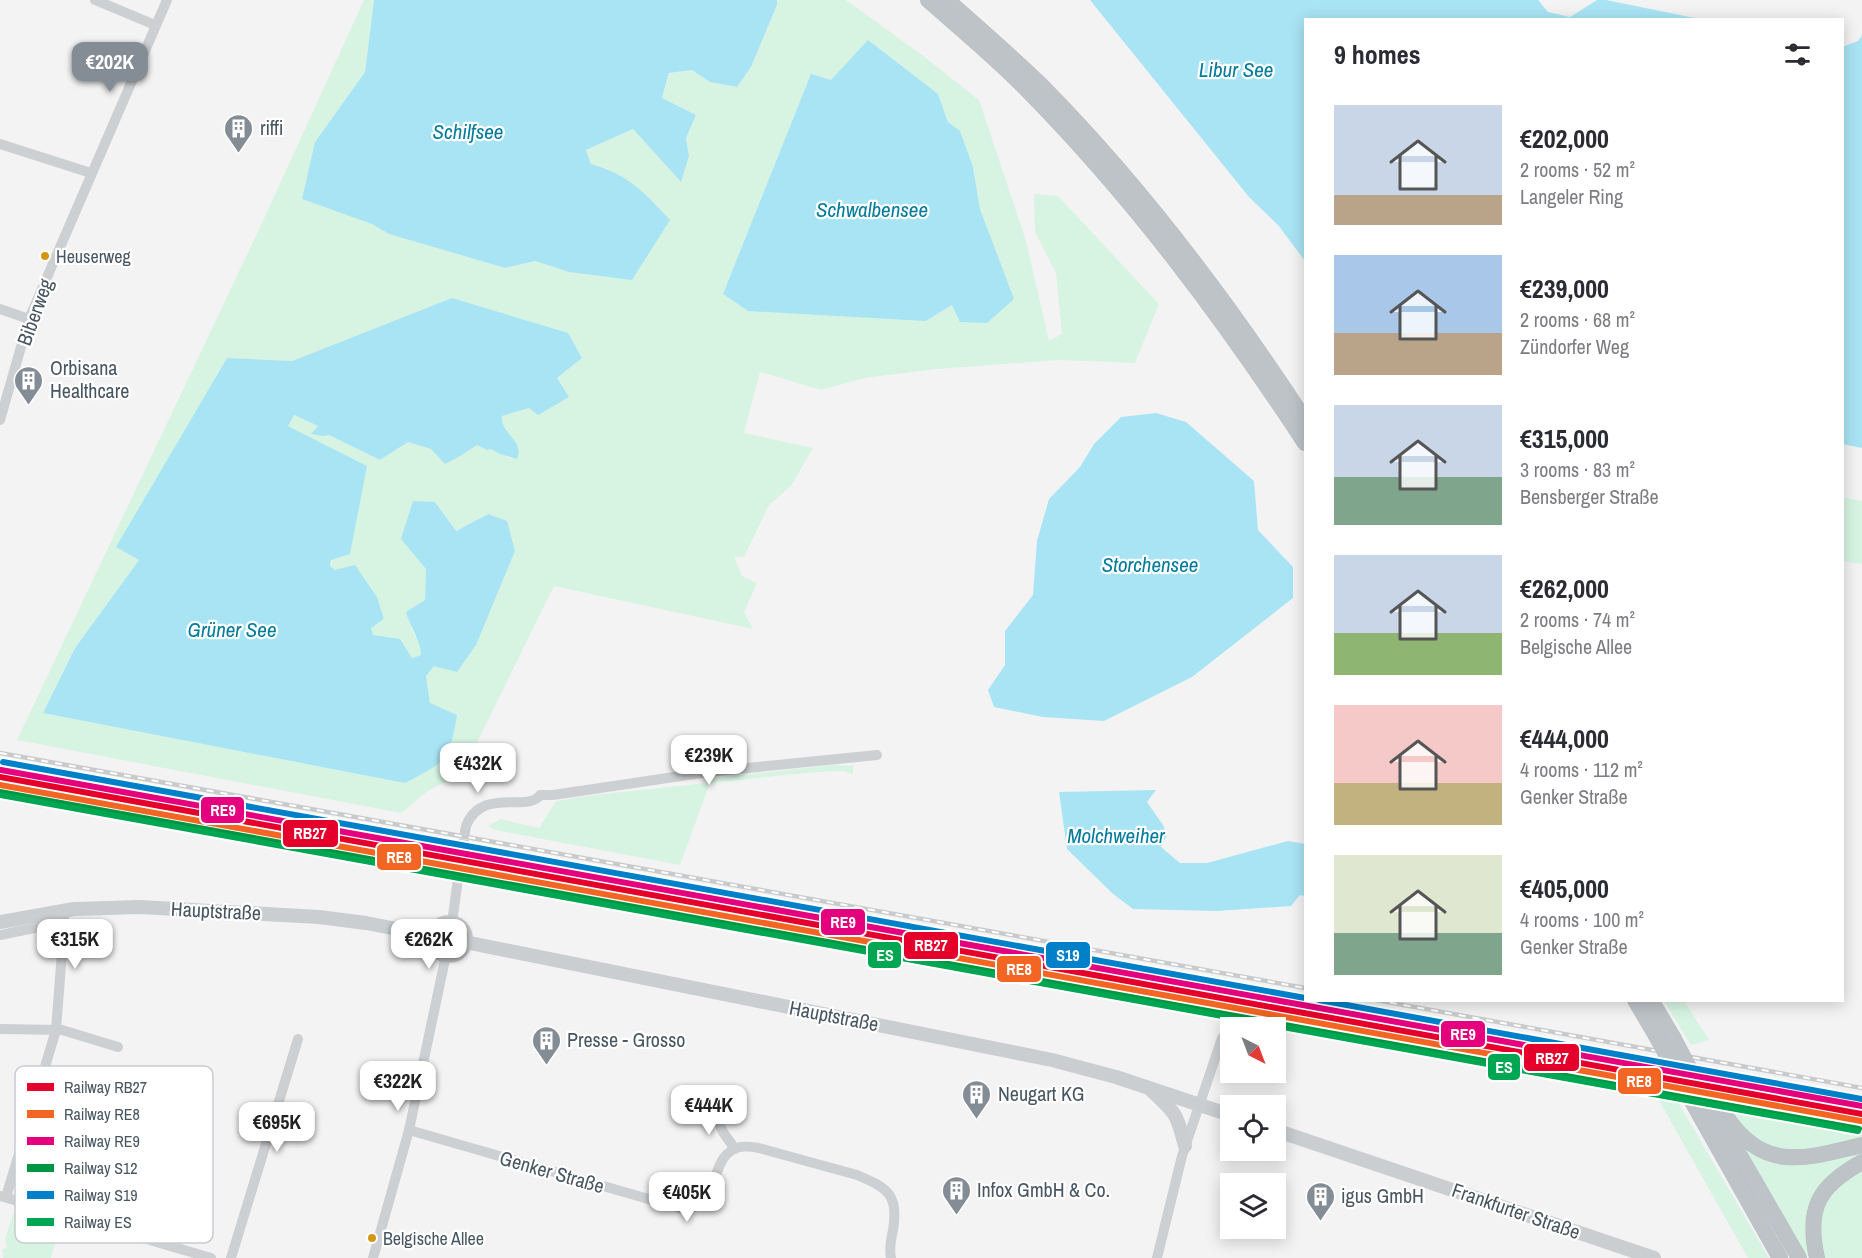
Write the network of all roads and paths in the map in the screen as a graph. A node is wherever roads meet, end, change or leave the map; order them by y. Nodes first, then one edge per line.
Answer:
1 (96, 0) edge
2 (167, 0) edge
3 (928, 0) edge
4 (947, 0) edge
5 (155, 25) junction
6 (0, 144) edge
7 (91, 173) junction
8 (0, 309) edge
9 (29, 319) junction
10 (1304, 419) edge
11 (0, 420) edge
12 (1304, 442) edge
13 (877, 755) dead end
14 (466, 826) tunnel mouth
15 (460, 864) tunnel mouth
16 (64, 916) junction
17 (0, 922) edge
18 (452, 923) junction
19 (0, 935) edge
20 (432, 936) junction
21 (465, 942) junction
22 (446, 956) junction
23 (1636, 1002) edge
24 (1652, 1002) edge
25 (0, 1029) edge
26 (56, 1030) junction
27 (297, 1039) dead end
28 (1220, 1044) edge
29 (118, 1047) dead end
30 (45, 1066) edge
31 (1149, 1088) junction
32 (1712, 1100) junction
33 (1199, 1105) junction
34 (712, 1108) dead end
35 (1220, 1112) edge
36 (409, 1130) junction
37 (1286, 1134) edge
38 (1862, 1144) edge
39 (1185, 1146) junction
40 (735, 1149) junction
41 (15, 1158) edge
42 (1862, 1162) edge
43 (3, 1196) edge
44 (161, 1243) edge
45 (373, 1255) edge
46 (211, 1258) edge
47 (231, 1258) edge
48 (891, 1258) edge
49 (1157, 1258) edge
50 (1654, 1258) edge
51 (1780, 1258) edge
52 (1799, 1258) edge
53 (1817, 1258) edge

1 - 5 street
2 - 5 street, Biberweg
3 - 12 highway
4 - 10 highway
5 - 7 street, Biberweg
6 - 7 street
7 - 9 street, Biberweg
8 - 9 street
9 - 11 street, Biberweg
13 - 14 street
15 - 18 street
16 - 17 main road, Hauptstraße
16 - 19 street, Hauptstraße
16 - 20 main road, Hauptstraße
16 - 26 street
18 - 20 main road
18 - 21 main road
20 - 22 main road
21 - 22 main road
21 - 31 main road, Hauptstraße
22 - 36 street
23 - 51 highway, bridge
24 - 32 highway, bridge
25 - 26 street
26 - 29 street
26 - 30 street
27 - 47 street
28 - 33 street
31 - 33 main road, Hauptstraße
31 - 39 main road
32 - 38 highway
32 - 52 highway
33 - 35 main road
33 - 39 street
34 - 40 street
36 - 40 street, Genker Straße
36 - 45 street
37 - 50 main road, Frankfurter Straße
39 - 49 street
40 - 48 street
41 - 43 street
42 - 53 highway
44 - 46 street

